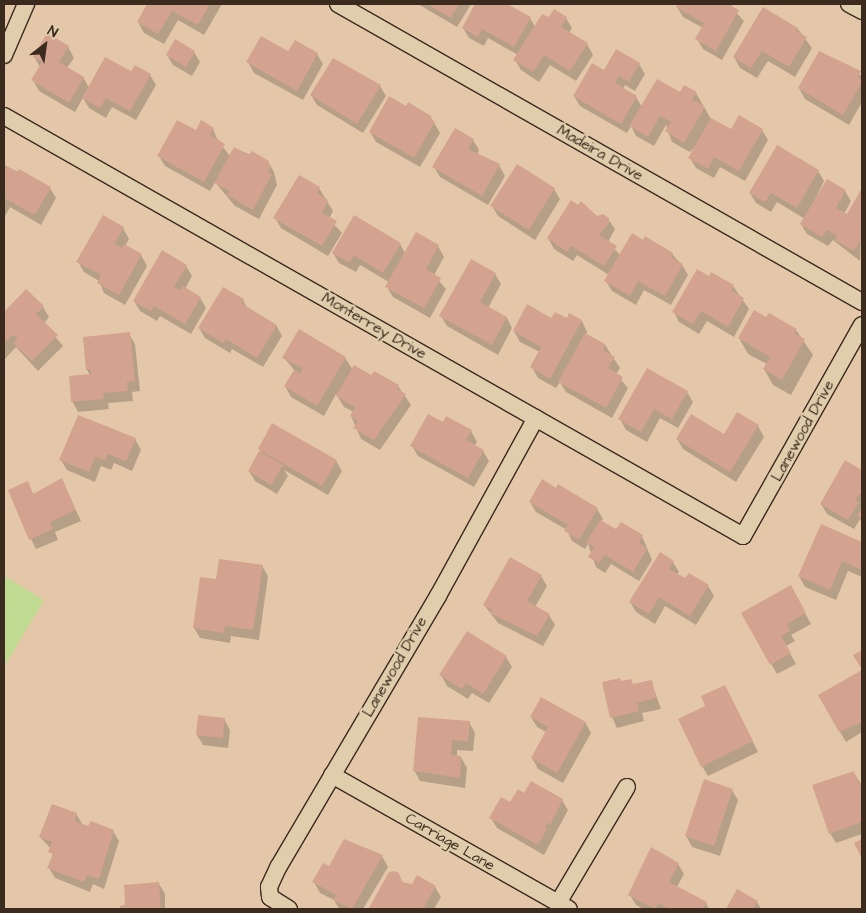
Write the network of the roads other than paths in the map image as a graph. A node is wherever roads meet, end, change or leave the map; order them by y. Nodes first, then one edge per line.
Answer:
1 (26, 4) edge
2 (338, 4) edge
3 (849, 4) edge
4 (862, 11) edge
5 (4, 55) edge
6 (4, 116) edge
7 (862, 302) edge
8 (862, 325) edge
9 (536, 418) junction
10 (743, 536) joint
11 (332, 775) junction
12 (627, 787) dead end
13 (563, 906) edge
14 (289, 909) edge

1 - 5 street
2 - 7 street, Madeira Drive
3 - 4 street
6 - 9 street, Monterrey Drive
8 - 10 street, Lanewood Drive
9 - 10 street, Monterrey Drive
9 - 11 street, Lanewood Drive
11 - 13 street, Carriage Lane
11 - 14 street, Lanewood Drive
12 - 13 street

